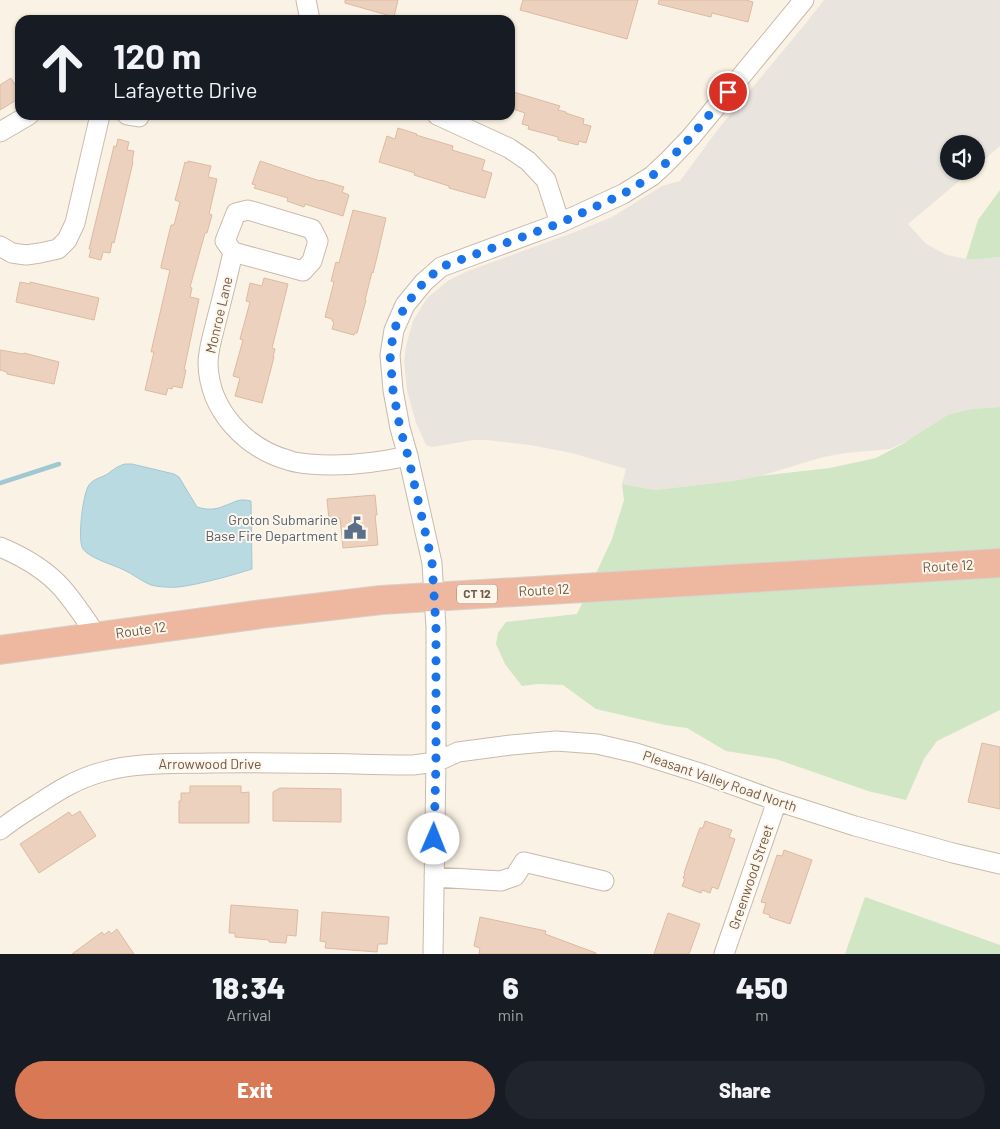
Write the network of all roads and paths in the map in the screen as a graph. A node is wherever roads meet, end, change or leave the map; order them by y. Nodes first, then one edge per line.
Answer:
1 (306, 0) edge
2 (803, 0) edge
3 (309, 15) edge
4 (20, 120) edge
5 (99, 120) edge
6 (448, 120) edge
7 (0, 132) edge
8 (560, 223) junction
9 (0, 246) edge
10 (233, 252) junction
11 (408, 456) junction
12 (0, 547) edge
13 (1000, 563) edge
14 (434, 597) junction
15 (97, 636) junction
16 (0, 650) edge
17 (436, 762) junction
18 (778, 801) junction
19 (0, 830) edge
20 (1000, 864) edge
21 (434, 877) junction
22 (604, 881) dead end
23 (433, 954) edge
24 (724, 954) edge

1 - 3 street
2 - 8 street
4 - 7 street
5 - 9 street
6 - 8 street
8 - 11 street
10 - 10 street, Monroe Lane
10 - 11 street, Monroe Lane
11 - 14 street
12 - 15 street
13 - 14 highway, Route 12 / CT 12
14 - 15 highway, Route 12 / CT 12
14 - 17 street
15 - 16 highway, Route 12 / CT 12
17 - 18 street, Pleasant Valley Road North
17 - 19 street, Arrowwood Drive
17 - 21 street
18 - 20 street, Pleasant Valley Road North
18 - 24 street, Greenwood Street
21 - 22 street
21 - 23 street

